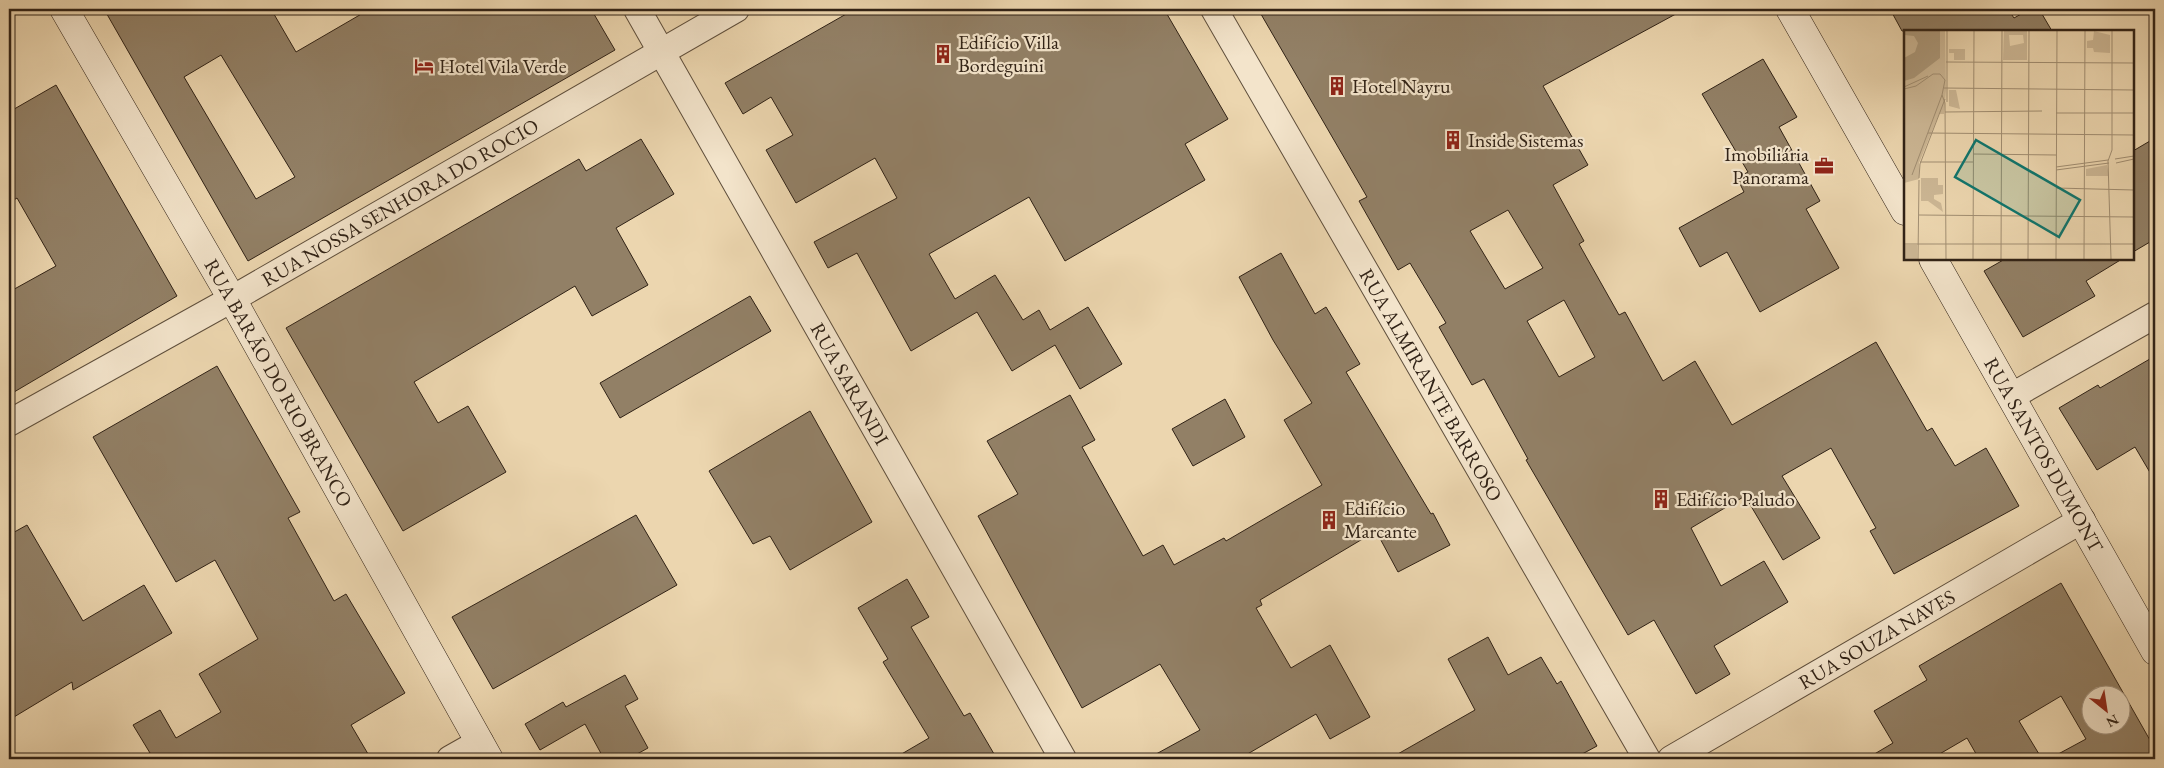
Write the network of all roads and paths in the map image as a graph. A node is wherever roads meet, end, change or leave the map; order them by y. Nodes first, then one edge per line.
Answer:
1 (64, 9) edge
2 (637, 9) edge
3 (736, 9) edge
4 (1214, 9) edge
5 (1790, 9) edge
6 (661, 52) junction
7 (1904, 208) edge
8 (1934, 260) edge
9 (232, 299) junction
10 (2155, 315) edge
11 (2012, 396) junction
12 (9, 423) edge
13 (2082, 520) junction
14 (2155, 651) edge
15 (484, 751) edge
16 (450, 759) edge
17 (1063, 759) edge
18 (1647, 759) edge
19 (1671, 759) edge

1 - 9 street, RUA BARÃO DO RIO BRANCO
2 - 6 street, RUA SARANDI
3 - 6 street, RUA NOSSA SENHORA DO ROCIO
4 - 18 street, RUA ALMIRANTE BARROSO
5 - 7 street
6 - 9 street, RUA NOSSA SENHORA DO ROCIO
6 - 17 street, RUA SARANDI
8 - 11 street, RUA SANTOS DUMONT
9 - 12 street, RUA NOSSA SENHORA DO ROCIO
9 - 15 street, RUA BARÃO DO RIO BRANCO
10 - 11 street
11 - 13 street, RUA SANTOS DUMONT
13 - 14 street, RUA SANTOS DUMONT
13 - 19 street, RUA SOUZA NAVES
15 - 16 street

